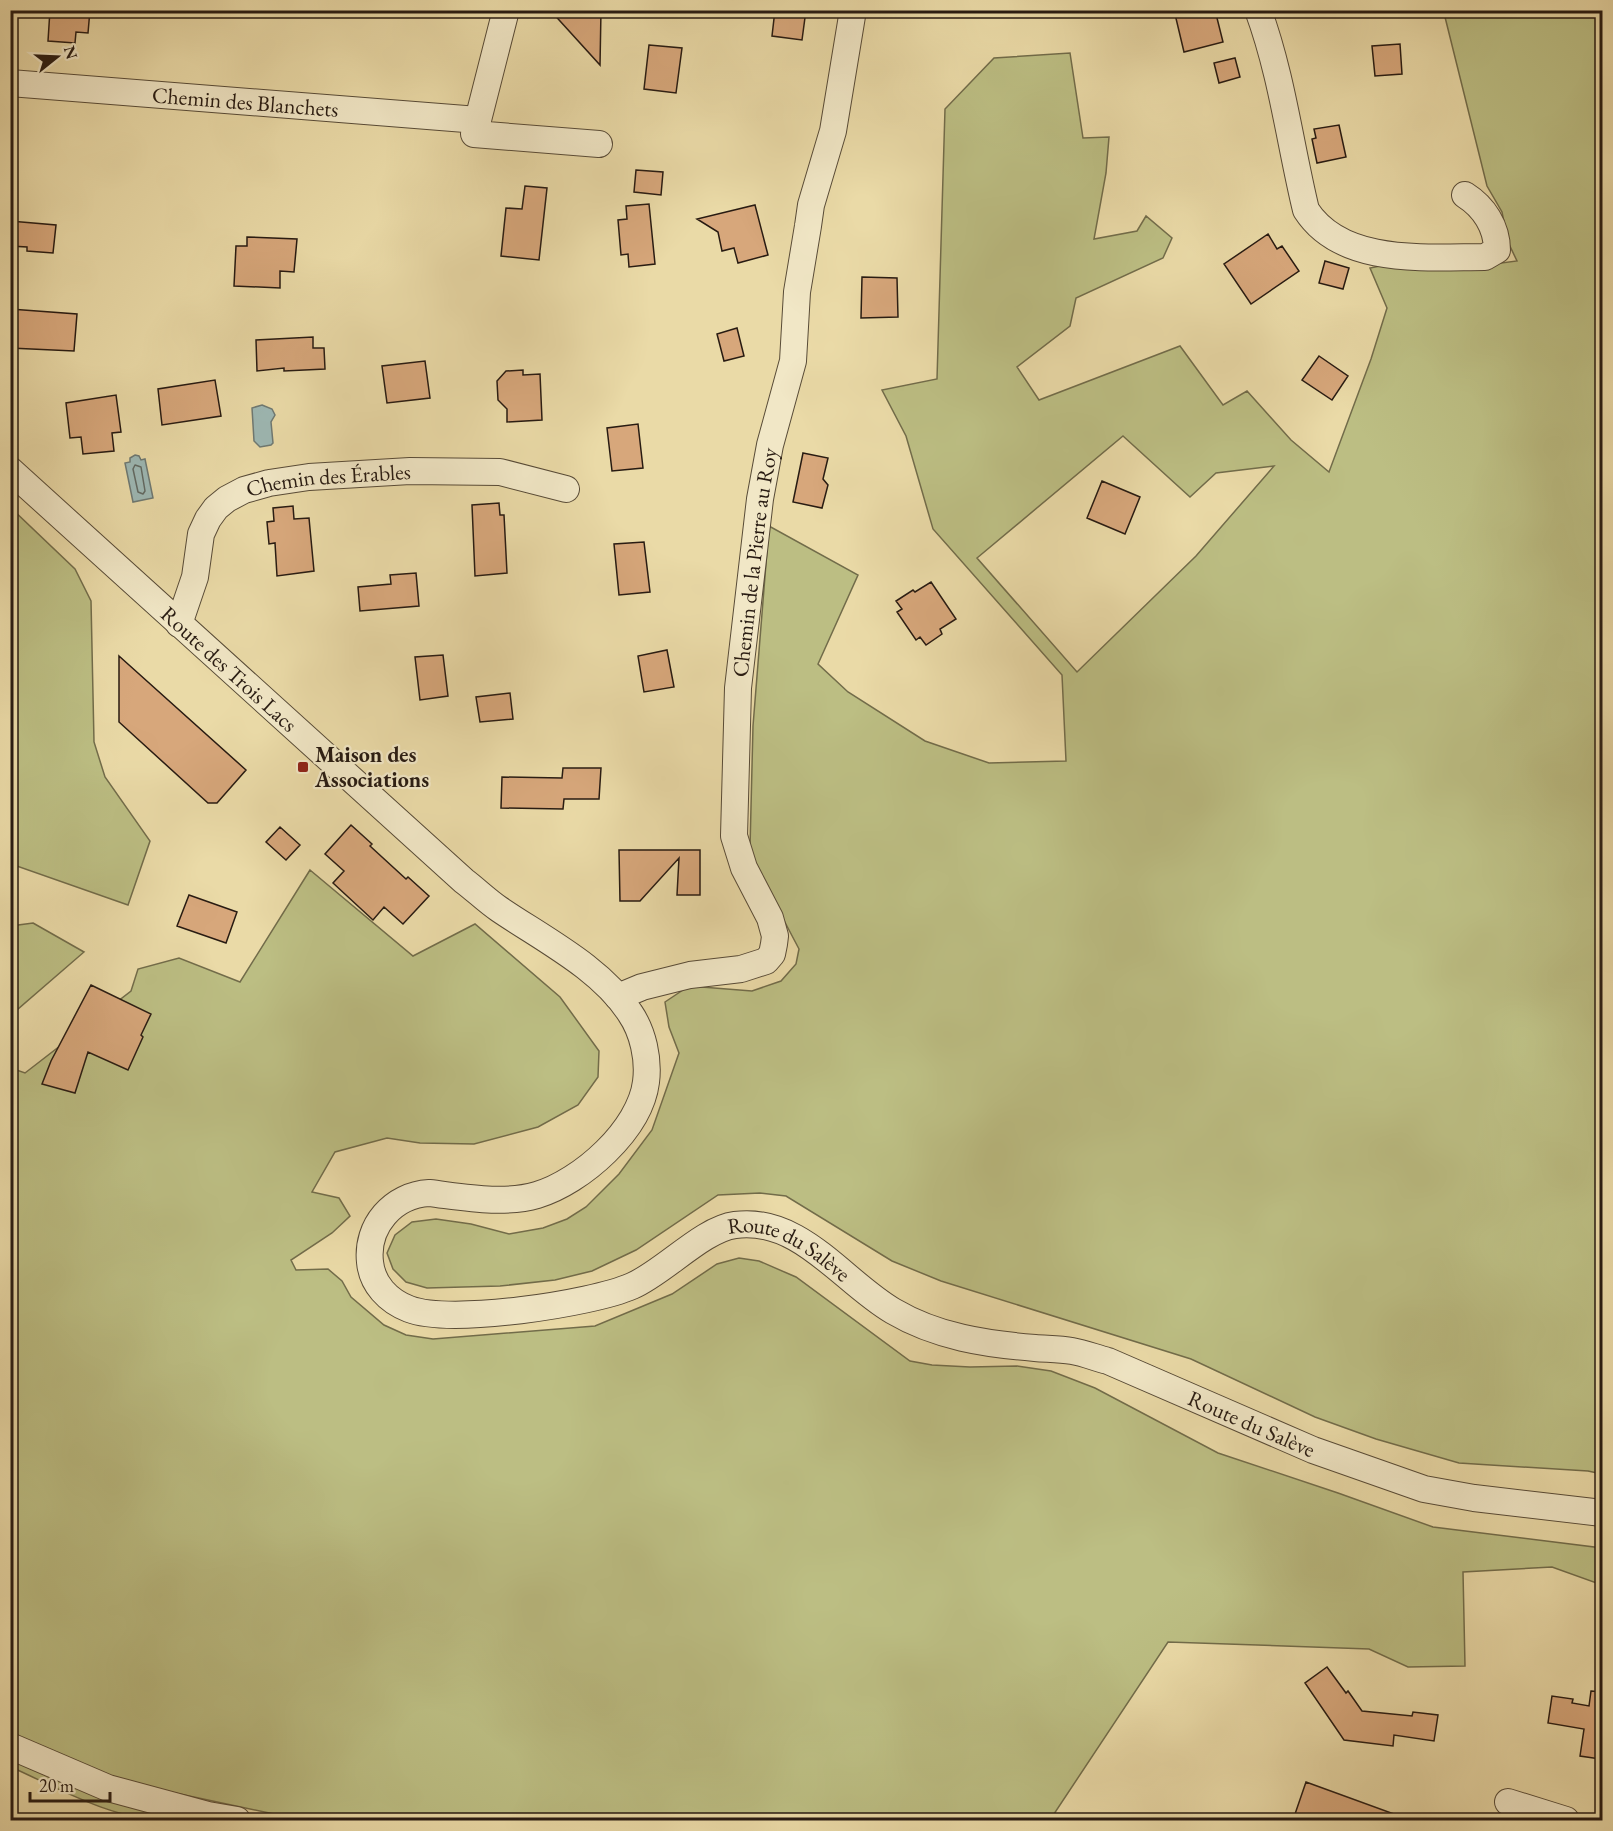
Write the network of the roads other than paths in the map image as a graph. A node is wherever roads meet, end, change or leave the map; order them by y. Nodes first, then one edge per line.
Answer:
1 (506, 10) edge
2 (853, 10) edge
3 (1258, 10) edge
4 (10, 83) edge
5 (478, 120) junction
6 (599, 144) dead end
7 (1465, 195) dead end
8 (10, 470) edge
9 (566, 489) dead end
10 (179, 624) junction
11 (618, 997) junction
12 (1602, 1513) edge
13 (10, 1746) edge
14 (1508, 1802) dead end
15 (237, 1821) edge
16 (1566, 1821) edge

1 - 5 street
2 - 11 street, Chemin de la Pierre au Roy
3 - 7 street
4 - 5 street, Chemin des Blanchets
5 - 6 street
8 - 10 street, Route des Trois Lacs
9 - 10 street, Chemin des Érables
10 - 11 street, Route des Trois Lacs
11 - 12 street, Route du Salève
13 - 15 street
14 - 16 street

